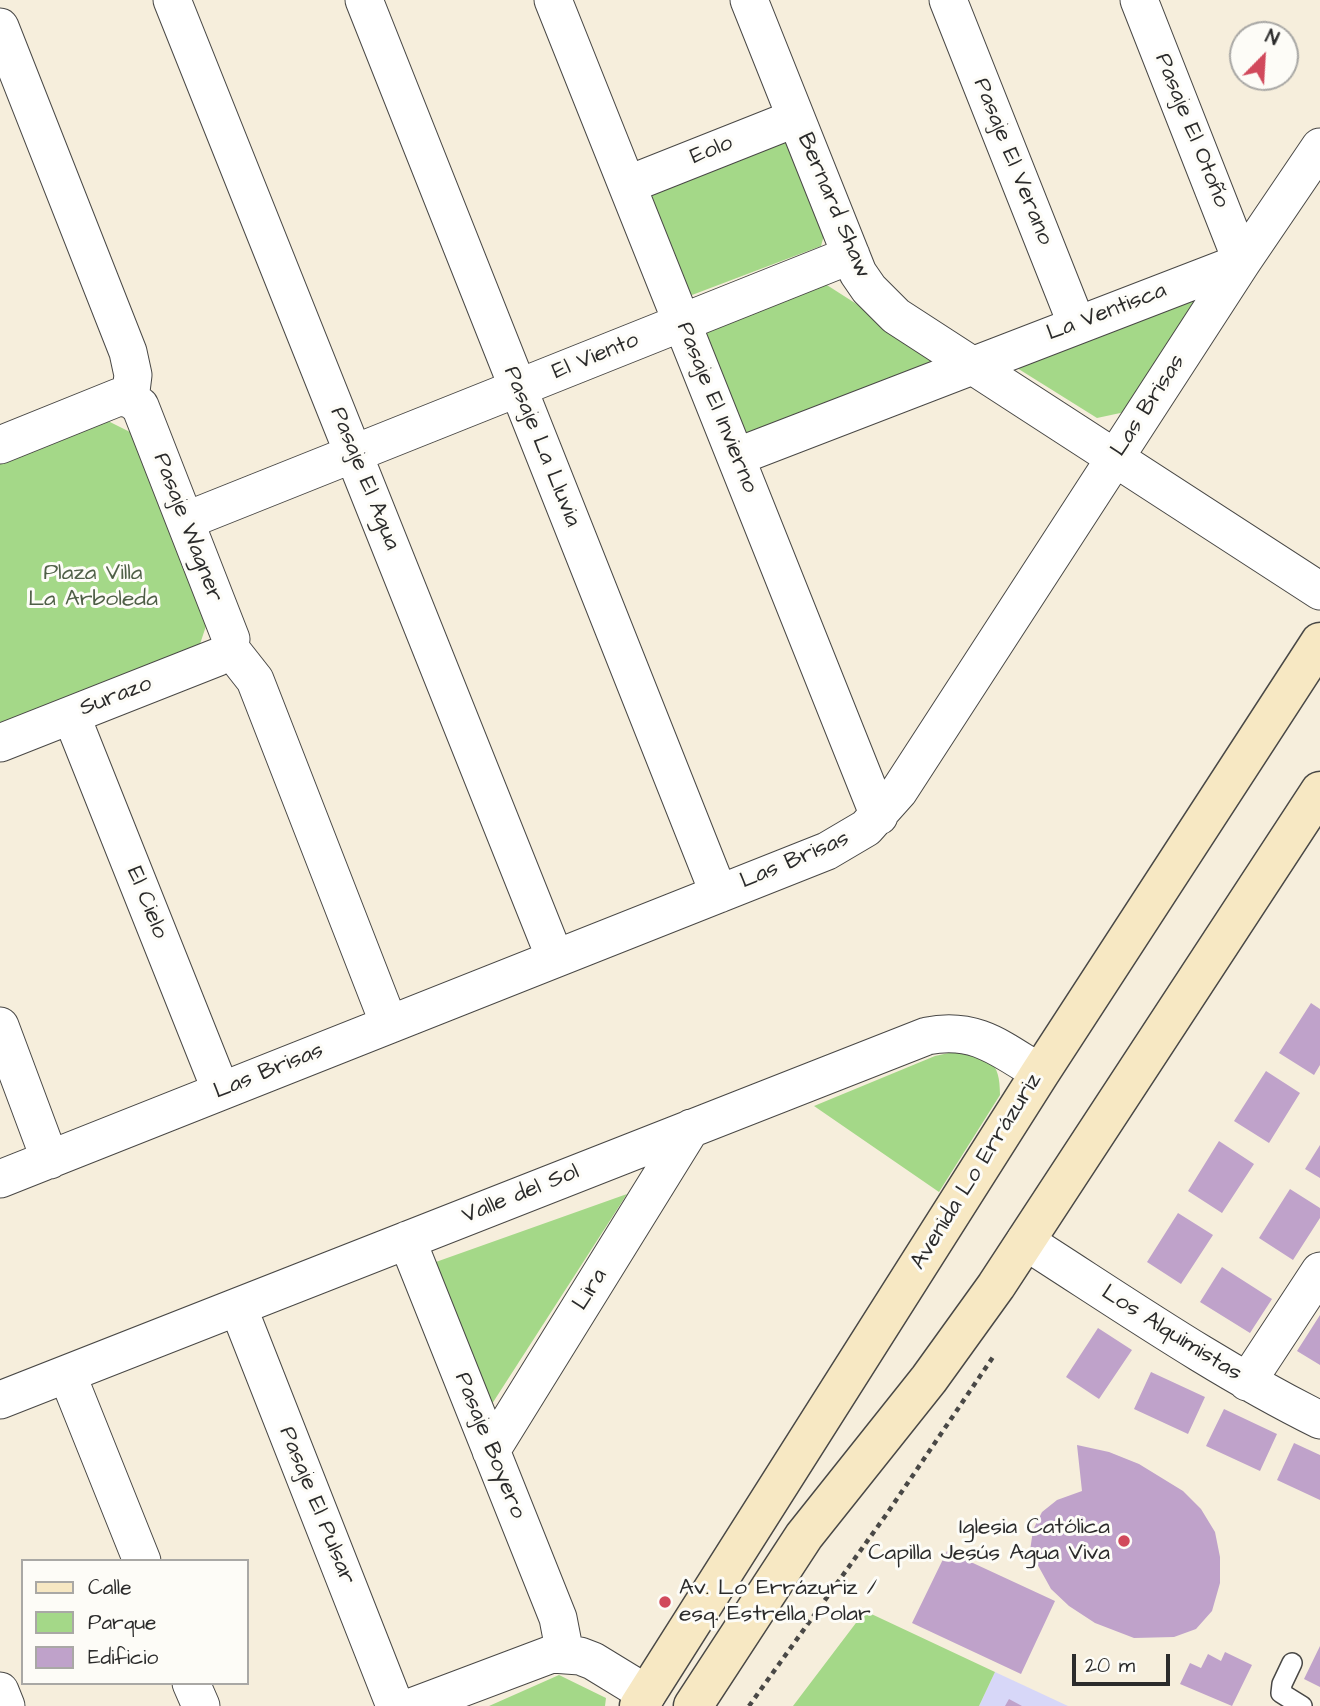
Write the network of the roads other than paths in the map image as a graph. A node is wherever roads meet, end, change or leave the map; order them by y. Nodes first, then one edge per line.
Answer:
1 (172, 0) edge
2 (364, 0) edge
3 (553, 0) edge
4 (749, 0) edge
5 (948, 0) edge
6 (1139, 0) edge
7 (0, 27) edge
8 (796, 118) junction
9 (1320, 147) edge
10 (627, 185) junction
11 (851, 255) junction
12 (1242, 262) junction
13 (682, 323) junction
14 (1077, 325) junction
15 (972, 365) junction
16 (518, 388) junction
17 (130, 398) junction
18 (0, 445) edge
19 (353, 453) junction
20 (736, 457) junction
21 (1116, 457) junction
22 (185, 521) junction
23 (1320, 591) edge
24 (1320, 642) edge
25 (229, 647) junction
26 (71, 715) junction
27 (0, 743) edge
28 (1320, 791) edge
29 (879, 816) junction
30 (719, 894) junction
31 (555, 958) junction
32 (389, 1024) junction
33 (0, 1026) edge
34 (1040, 1073) junction
35 (221, 1091) junction
36 (691, 1128) junction
37 (50, 1160) junction
38 (0, 1179) edge
39 (407, 1240) junction
40 (1025, 1241) junction
41 (1320, 1270) edge
42 (237, 1307) junction
43 (67, 1374) junction
44 (1247, 1382) junction
45 (0, 1400) edge
46 (1320, 1420) edge
47 (491, 1451) junction
48 (141, 1559) edge
49 (565, 1654) junction
50 (1292, 1663) dead end
51 (192, 1685) edge
52 (0, 1691) edge
53 (643, 1700) edge
54 (6, 1706) edge
55 (201, 1706) edge
56 (395, 1706) edge
57 (414, 1706) edge
58 (693, 1706) edge
59 (1302, 1706) edge

1 - 19 street, Pasaje El Agua
2 - 16 street, Pasaje La Lluvia
3 - 10 street, Pasaje El Invierno
4 - 8 street, Bernard Shaw
5 - 14 street, Pasaje El Verano
6 - 12 street, Pasaje El Otoño
7 - 17 street
8 - 10 street, Eolo
8 - 11 street, Bernard Shaw
9 - 12 street, Las Brisas
10 - 13 street, Pasaje El Invierno
11 - 13 street, El Viento
11 - 15 street, Bernard Shaw
12 - 14 street, La Ventisca
12 - 21 street, Las Brisas
13 - 16 street, El Viento
13 - 20 street, Pasaje El Invierno
14 - 15 street, La Ventisca
15 - 20 street, La Ventisca
15 - 21 street, Bernard Shaw
16 - 19 street, El Viento
16 - 30 street, Pasaje La Lluvia
17 - 18 street
17 - 22 street, Pasaje Wagner
19 - 22 street, El Viento
19 - 31 street, Pasaje El Agua
20 - 29 street, Pasaje El Invierno
21 - 23 street
21 - 29 street, Las Brisas
22 - 25 street, Pasaje Wagner
24 - 34 main road, Avenida Lo Errázuriz
25 - 26 street, Surazo
25 - 32 street, Pasaje Wagner
26 - 27 street, Surazo
26 - 35 street, El Cielo
28 - 40 main road
29 - 30 street, Las Brisas
30 - 31 street, Las Brisas
31 - 32 street, Las Brisas
32 - 35 street, Las Brisas
33 - 37 street
34 - 36 street, Valle del Sol
34 - 53 main road, Avenida Lo Errázuriz
35 - 37 street, Las Brisas
36 - 39 street, Valle del Sol
36 - 47 street, Lira
37 - 38 street, Las Brisas
39 - 42 street, Valle del Sol
39 - 47 street, Pasaje Boyero
40 - 44 street, Los Alquimistas
40 - 58 main road
41 - 44 street
42 - 43 street, Valle del Sol
42 - 56 street, Pasaje El Pulsar
43 - 45 street, Valle del Sol
43 - 48 street
44 - 46 street, Los Alquimistas
47 - 49 street, Pasaje Boyero
49 - 53 street
49 - 57 street
50 - 59 lane
51 - 55 street
52 - 54 street

